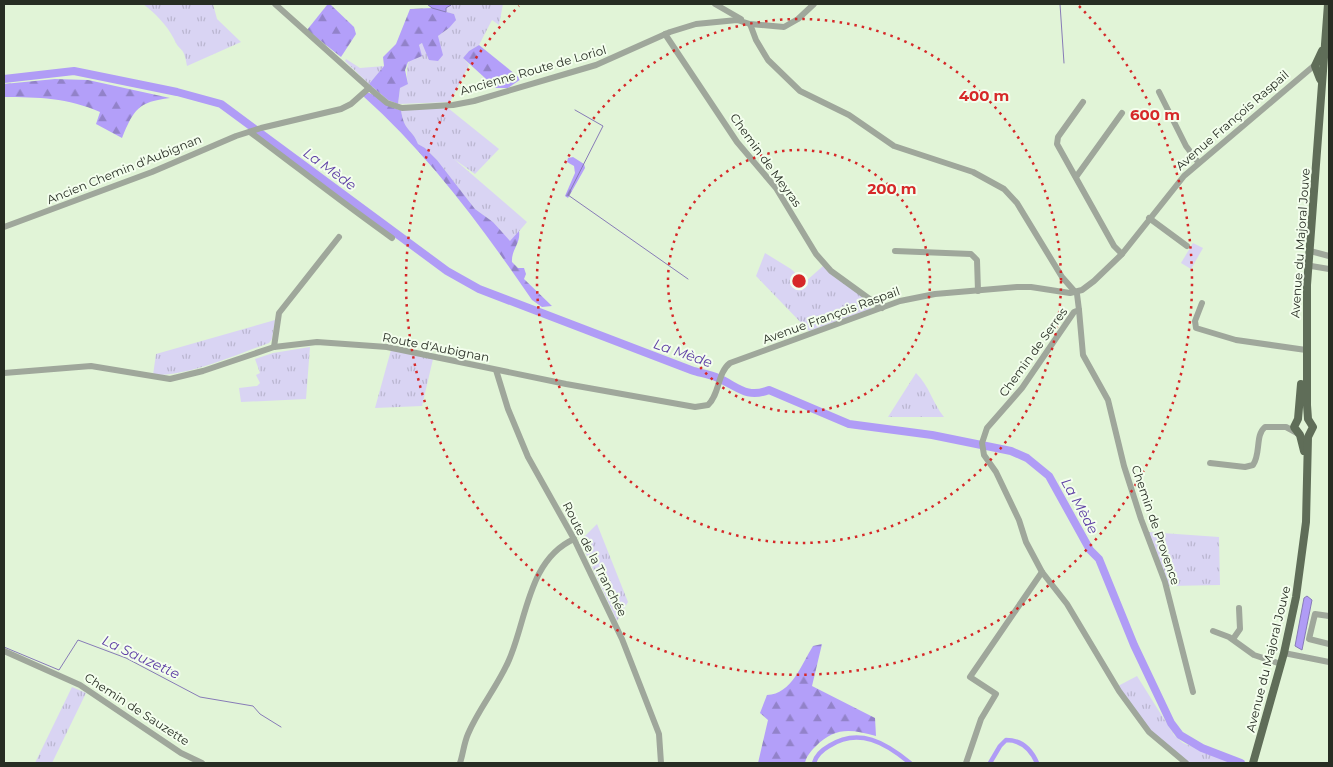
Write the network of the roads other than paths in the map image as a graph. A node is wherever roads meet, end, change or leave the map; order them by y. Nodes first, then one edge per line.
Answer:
1 (275, 4) edge
2 (715, 4) edge
3 (814, 4) edge
4 (1328, 4) edge
5 (742, 20) junction
6 (750, 24) junction
7 (664, 34) junction
8 (1327, 48) edge
9 (1317, 67) junction
10 (369, 88) junction
11 (1159, 92) dead end
12 (1083, 102) dead end
13 (1122, 113) dead end
14 (253, 130) junction
15 (1198, 162) junction
16 (1076, 178) junction
17 (1149, 218) junction
18 (4, 227) edge
19 (339, 237) dead end
20 (392, 238) dead end
21 (1187, 246) dead end
22 (895, 252) dead end
23 (1122, 254) junction
24 (1329, 256) edge
25 (1307, 260) junction
26 (1329, 269) edge
27 (978, 291) junction
28 (1076, 292) junction
29 (1202, 303) dead end
30 (882, 308) junction
31 (1079, 310) junction
32 (274, 347) junction
33 (1304, 350) junction
34 (496, 370) junction
35 (724, 370) joint
36 (4, 373) edge
37 (1308, 419) junction
38 (1297, 420) junction
39 (1286, 427) junction
40 (1298, 434) junction
41 (1309, 434) junction
42 (1210, 463) dead end
43 (1304, 531) junction
44 (574, 539) junction
45 (1042, 572) junction
46 (1239, 608) dead end
47 (1329, 616) edge
48 (1213, 632) dead end
49 (1232, 639) junction
50 (1329, 644) edge
51 (4, 651) edge
52 (1284, 653) junction
53 (1329, 662) edge
54 (1281, 664) junction
55 (1193, 692) dead end
56 (202, 763) edge
57 (460, 763) edge
58 (661, 763) edge
59 (966, 763) edge
60 (1186, 763) edge
61 (1253, 763) edge

1 - 10 street, Ancienne Route de Loriol
2 - 5 street
3 - 6 street
4 - 8 main road, Avenue du Majoral Jouve
5 - 6 street
5 - 7 street, Ancienne Route de Loriol
6 - 28 street
7 - 10 street, Ancienne Route de Loriol
7 - 30 street, Chemin de Meyras
8 - 9 main road, Avenue du Majoral Jouve
9 - 15 street, Avenue François Raspail
9 - 25 main road, Avenue du Majoral Jouve
9 - 25 main road, Avenue du Majoral Jouve
10 - 14 street, Ancien Chemin d'Aubignan
11 - 15 street
12 - 16 street
13 - 16 street
14 - 18 street, Ancien Chemin d'Aubignan
14 - 20 street
15 - 17 street, Avenue François Raspail
16 - 23 street
17 - 21 street
17 - 23 street, Avenue François Raspail
19 - 32 street
22 - 27 street
23 - 28 street, Avenue François Raspail
24 - 25 street
25 - 26 street
25 - 33 main road, Avenue du Majoral Jouve
27 - 28 street, Avenue François Raspail
27 - 30 street, Avenue François Raspail
28 - 31 street, Chemin de Serres
29 - 33 street
30 - 35 street, Avenue François Raspail
31 - 45 street, Chemin de Serres
31 - 55 street, Chemin de Provence
32 - 34 street, Route d'Aubignan
32 - 36 street, Route d'Aubignan
33 - 37 main road, Avenue du Majoral Jouve
33 - 38 main road, Avenue du Majoral Jouve
34 - 35 street, Route d'Aubignan
34 - 44 street, Route de la Tranchée
37 - 38 main road
37 - 41 main road, Avenue du Majoral Jouve
38 - 39 street
38 - 40 main road, Avenue du Majoral Jouve
39 - 40 street
39 - 42 street
40 - 41 main road
40 - 43 main road, Avenue du Majoral Jouve
41 - 43 main road, Avenue du Majoral Jouve
43 - 52 main road, Avenue du Majoral Jouve
44 - 57 street
44 - 58 street, Route de la Tranchée
45 - 59 street
45 - 60 street, Chemin de Serres
46 - 49 street
47 - 50 street
48 - 49 street
49 - 54 street
51 - 56 street, Chemin de Sauzette
52 - 53 street
52 - 54 main road, Avenue du Majoral Jouve
54 - 61 main road, Avenue du Majoral Jouve

